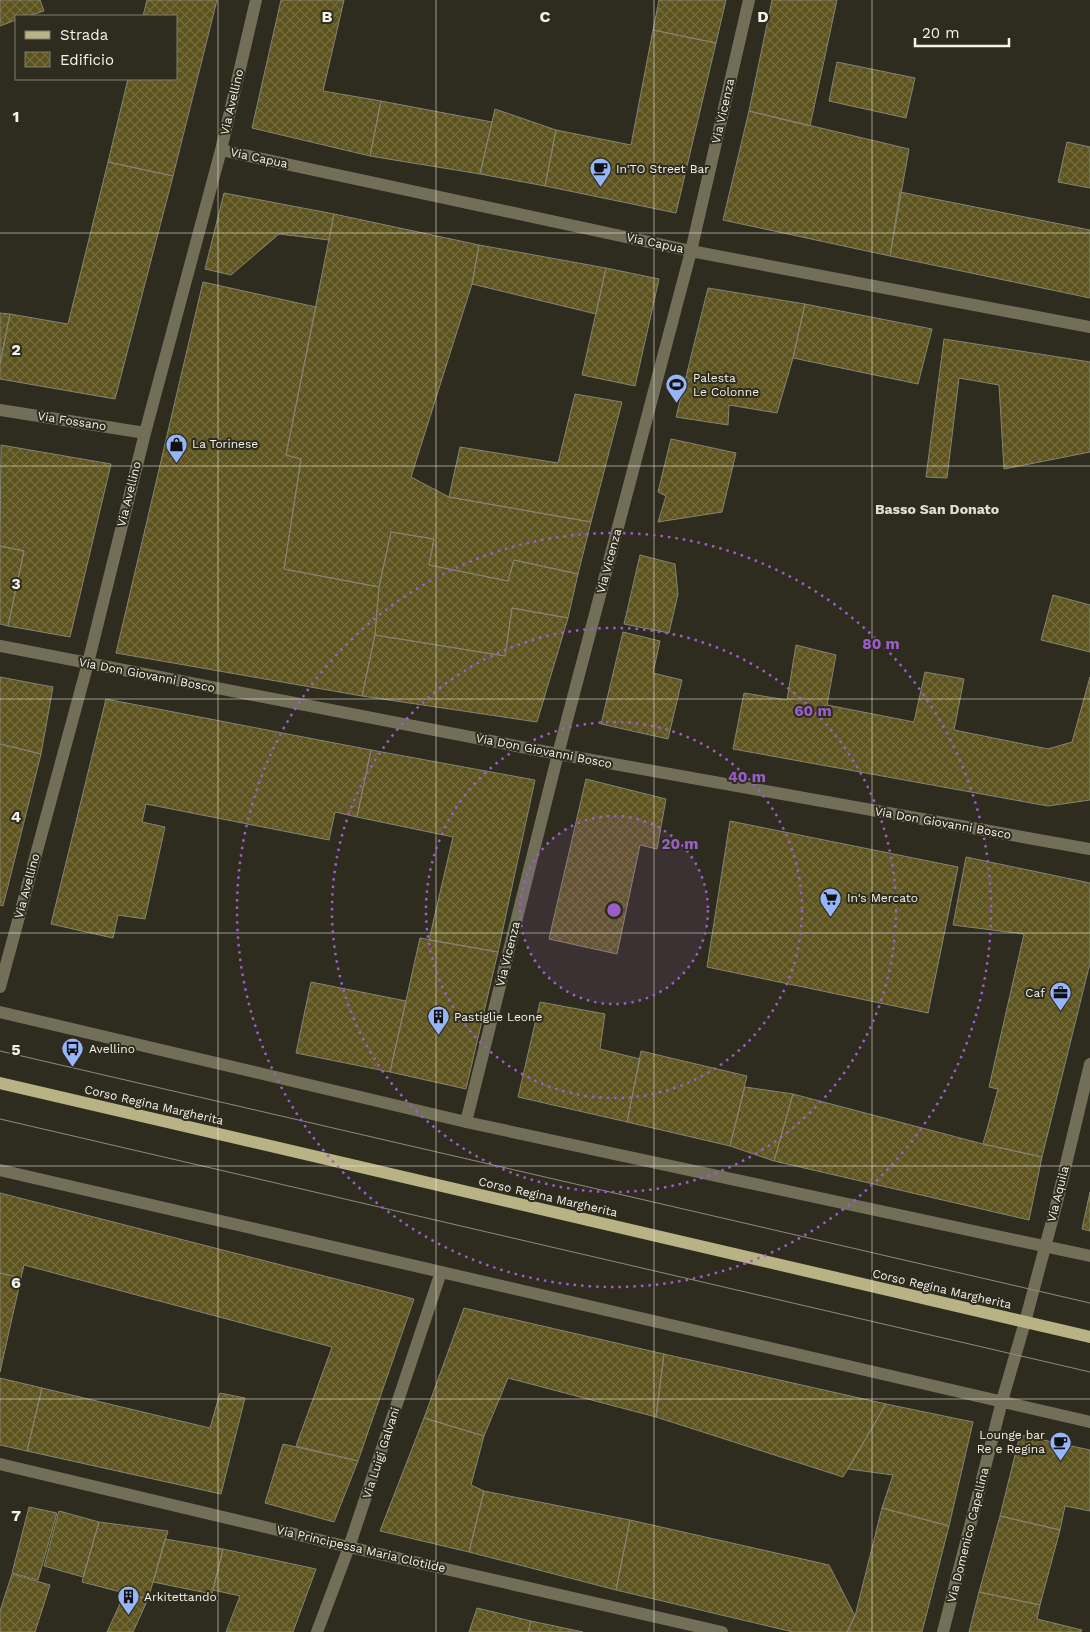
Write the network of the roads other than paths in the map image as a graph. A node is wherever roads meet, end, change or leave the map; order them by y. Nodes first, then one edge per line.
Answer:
1 (256, 0) edge
2 (749, 0) edge
3 (221, 150) junction
4 (691, 251) junction
5 (1090, 328) edge
6 (0, 410) edge
7 (145, 432) junction
8 (0, 646) edge
9 (88, 663) junction
10 (558, 754) junction
11 (1090, 849) edge
12 (0, 988) edge
13 (0, 1012) edge
14 (1090, 1064) edge
15 (0, 1083) edge
16 (466, 1122) junction
17 (0, 1170) edge
18 (1045, 1246) junction
19 (1090, 1256) edge
20 (441, 1272) junction
21 (1025, 1322) junction
22 (1090, 1337) edge
23 (1002, 1401) junction
24 (1090, 1422) edge
25 (0, 1464) edge
26 (349, 1547) junction
27 (317, 1632) edge
28 (722, 1632) edge
29 (943, 1632) edge

1 - 3 street, Via Avellino
2 - 4 street, Via Vicenza
3 - 4 street, Via Capua
3 - 7 street, Via Avellino
4 - 5 street, Via Capua
4 - 10 street, Via Vicenza
6 - 7 street, Via Fossano
7 - 9 street, Via Avellino
8 - 9 street, Via Don Giovanni Bosco
9 - 10 street, Via Don Giovanni Bosco
9 - 12 street, Via Avellino
10 - 11 street, Via Don Giovanni Bosco
10 - 16 street, Via Vicenza
13 - 16 street
14 - 18 street, Via Aquila
15 - 21 main road, Corso Regina Margherita
16 - 18 street
17 - 20 street
18 - 19 street
18 - 21 street, Via Aquila
20 - 23 street
20 - 26 street, Via Luigi Galvani
21 - 22 main road, Corso Regina Margherita
21 - 23 street, Via Domenico Capellina
23 - 24 street
23 - 29 street, Via Domenico Capellina
25 - 26 street, Via Principessa Maria Clotilde
26 - 27 street, Via Luigi Galvani
26 - 28 street, Via Principessa Maria Clotilde

